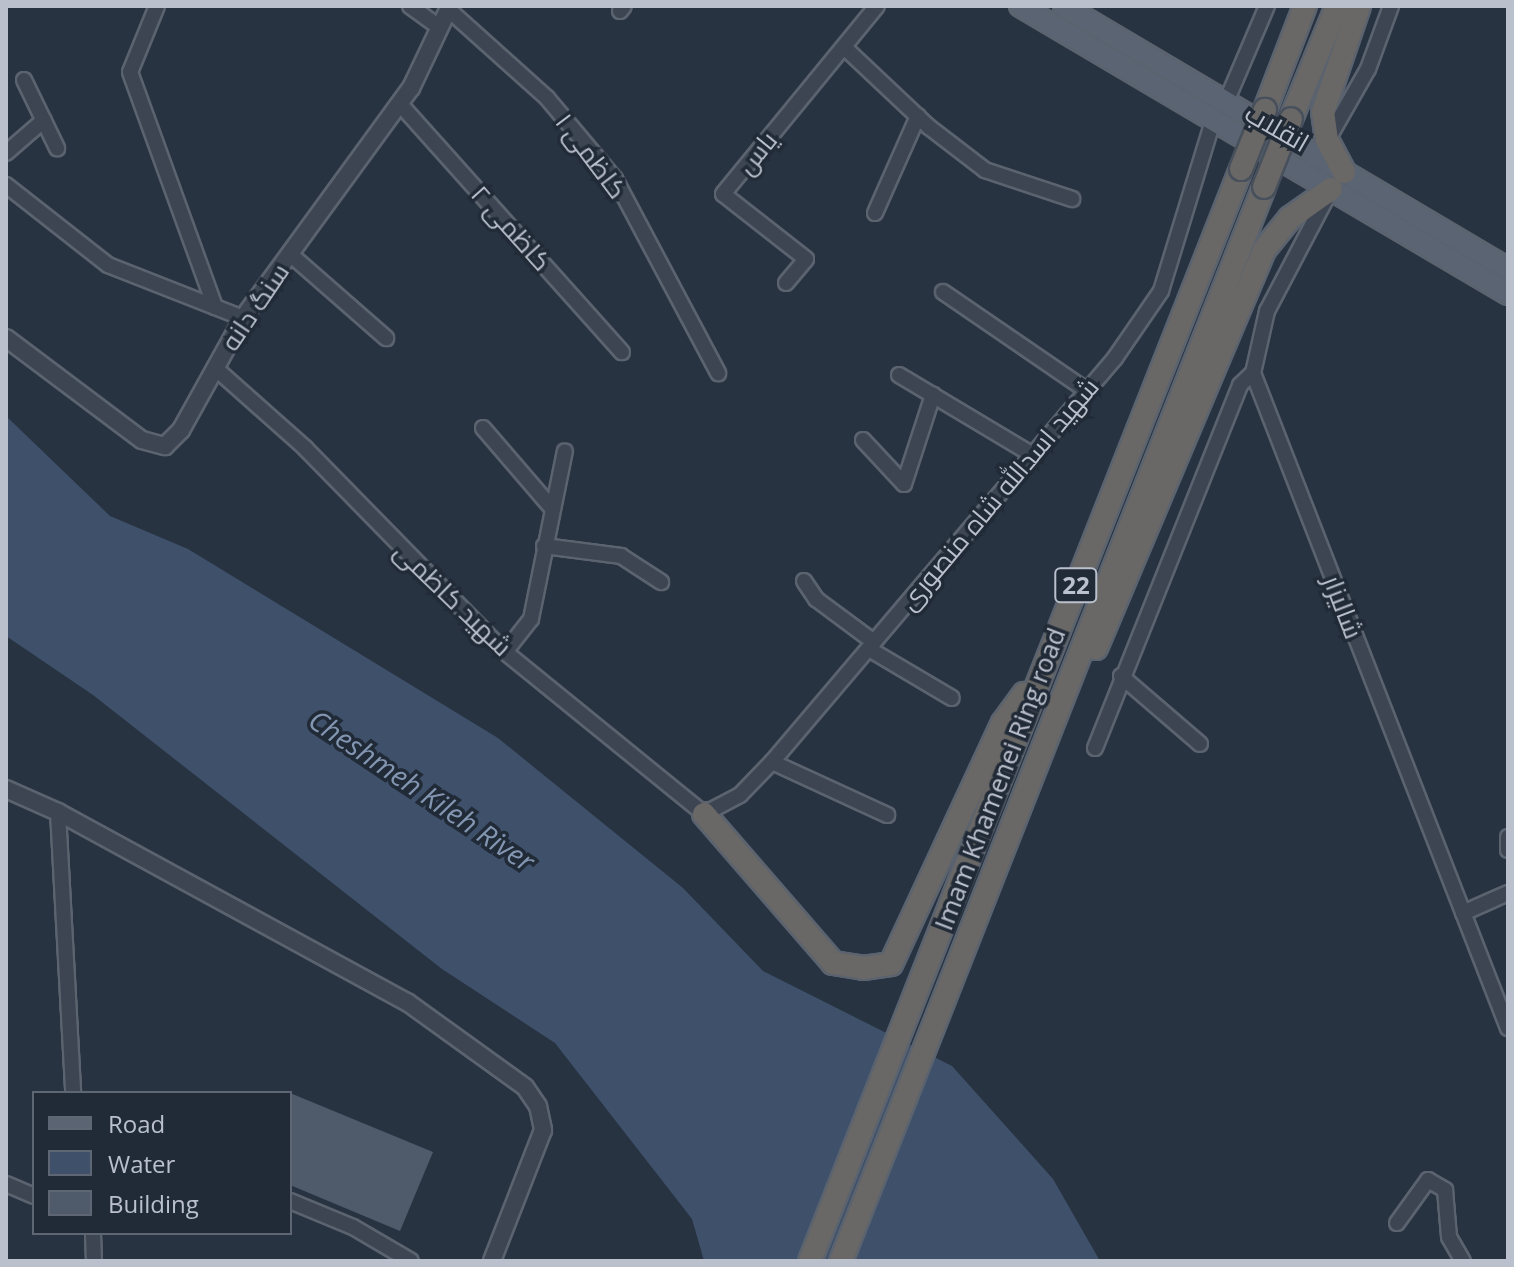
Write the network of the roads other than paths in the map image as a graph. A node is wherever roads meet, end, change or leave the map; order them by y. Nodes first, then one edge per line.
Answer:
1 (157, 6) edge
2 (410, 6) edge
3 (877, 6) edge
4 (1020, 6) edge
5 (1065, 6) edge
6 (1267, 6) edge
7 (1305, 6) edge
8 (1337, 6) edge
9 (1359, 6) edge
10 (1391, 6) edge
11 (450, 8) edge
12 (440, 28) junction
13 (844, 47) junction
14 (24, 80) dead end
15 (1226, 102) junction
16 (400, 104) junction
17 (918, 116) junction
18 (44, 120) junction
19 (1213, 121) junction
20 (1327, 140) junction
21 (57, 148) dead end
22 (6, 153) edge
23 (1337, 181) junction
24 (6, 185) edge
25 (1072, 199) dead end
26 (875, 213) dead end
27 (290, 254) junction
28 (1508, 269) edge
29 (786, 283) dead end
30 (943, 292) dead end
31 (1508, 294) edge
32 (215, 307) junction
33 (243, 318) junction
34 (6, 338) edge
35 (386, 338) dead end
36 (622, 352) dead end
37 (215, 368) junction
38 (718, 373) dead end
39 (1253, 373) junction
40 (899, 375) dead end
41 (1086, 390) junction
42 (933, 395) junction
43 (483, 428) dead end
44 (863, 440) dead end
45 (565, 451) dead end
46 (1031, 454) junction
47 (551, 507) junction
48 (544, 546) junction
49 (804, 581) dead end
50 (661, 582) dead end
51 (871, 646) junction
52 (505, 652) junction
53 (1044, 667) junction
54 (1121, 676) junction
55 (952, 698) dead end
56 (1200, 744) dead end
57 (1095, 748) dead end
58 (772, 762) junction
59 (6, 789) edge
60 (1019, 808) junction
61 (58, 812) junction
62 (704, 814) junction
63 (887, 815) dead end
64 (1508, 837) edge
65 (1508, 850) edge
66 (1508, 893) edge
67 (1463, 913) junction
68 (1508, 1028) edge
69 (73, 1091) edge
70 (6, 1184) edge
71 (32, 1195) edge
72 (292, 1202) edge
73 (511, 1217) junction
74 (1397, 1223) dead end
75 (93, 1235) edge
76 (406, 1260) edge
77 (94, 1261) edge
78 (492, 1261) edge
79 (503, 1261) edge
80 (810, 1261) edge
81 (841, 1261) edge
82 (1463, 1261) edge

1 - 32 street
2 - 12 street
3 - 13 street, یاس
4 - 19 main road, انقلاب
5 - 15 main road, انقلاب
6 - 15 street
7 - 53 highway, Imam Khamenei Ring road / 22, bridge
8 - 60 highway, Imam Khamenei Ring road / 22, bridge
9 - 20 highway
10 - 20 street
11 - 12 street, سنگ دانه
11 - 38 street, کاظمی ۱
12 - 16 street, سنگ دانه
13 - 17 street
13 - 29 street, یاس
14 - 18 street
15 - 23 main road, انقلاب
16 - 27 street, سنگ دانه
16 - 36 street, کاظمی ۲
17 - 25 street
17 - 26 street
18 - 21 street
18 - 22 street
19 - 23 main road, انقلاب
19 - 41 street, شهید اسدالله شاه منصوری
20 - 23 highway
23 - 28 main road, انقلاب
23 - 31 main road, انقلاب
23 - 39 street
23 - 60 highway
24 - 32 street
27 - 33 street, سنگ دانه
27 - 35 street
30 - 41 street
32 - 33 street
33 - 37 street, سنگ دانه
34 - 37 street, سنگ دانه
37 - 52 street, شهید کاظمی
39 - 54 street
39 - 67 street, شالیزار
40 - 42 street
41 - 46 street, شهید اسدالله شاه منصوری
42 - 44 street
42 - 46 street
43 - 47 street
45 - 47 street
46 - 51 street, شهید اسدالله شاه منصوری
47 - 48 street
48 - 50 street
48 - 52 street
49 - 51 street
51 - 55 street
51 - 58 street, شهید اسدالله شاه منصوری
52 - 62 street, شهید کاظمی
53 - 62 highway
53 - 80 highway, Imam Khamenei Ring road / 22
54 - 56 street
54 - 57 street
58 - 62 street, شهید اسدالله شاه منصوری
58 - 63 street
59 - 61 street
60 - 81 highway, Imam Khamenei Ring road / 22
61 - 69 street
61 - 73 street
64 - 65 street
66 - 67 street
67 - 68 street, شالیزار
70 - 71 street
72 - 76 street
73 - 78 street
73 - 79 street
74 - 82 street
75 - 77 street

